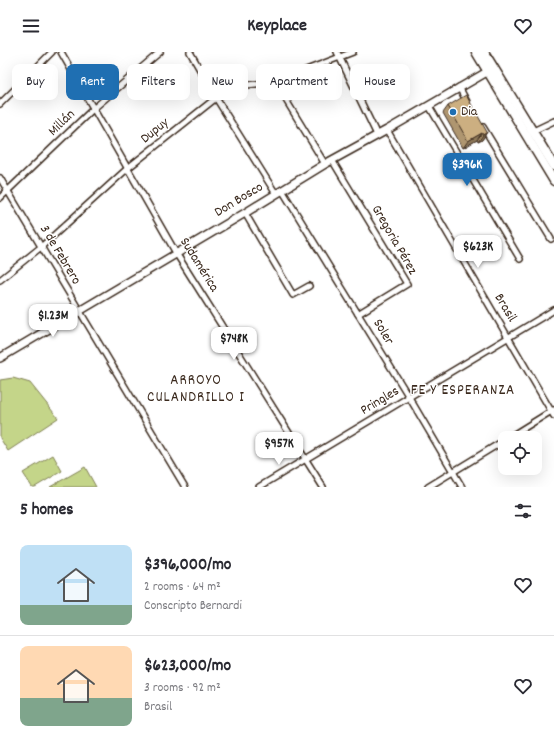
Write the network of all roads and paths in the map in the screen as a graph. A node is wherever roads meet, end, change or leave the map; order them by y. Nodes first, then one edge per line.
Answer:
1 (52, 52) edge
2 (60, 52) edge
3 (160, 52) edge
4 (190, 52) edge
5 (337, 52) edge
6 (353, 52) edge
7 (476, 52) edge
8 (484, 52) edge
9 (339, 58) junction
10 (323, 64) edge
11 (198, 66) edge
12 (491, 69) junction
13 (459, 87) junction
14 (213, 100) edge
15 (217, 100) edge
16 (286, 100) edge
17 (0, 104) edge
18 (429, 106) junction
19 (471, 107) edge
20 (93, 109) junction
21 (479, 120) edge
22 (554, 122) edge
23 (387, 130) junction
24 (529, 132) junction
25 (377, 135) junction
26 (332, 160) junction
27 (325, 164) junction
28 (554, 166) edge
29 (128, 168) junction
30 (0, 178) edge
31 (554, 181) edge
32 (7, 191) junction
33 (279, 192) junction
34 (0, 198) edge
35 (245, 213) junction
36 (551, 239) dead end
37 (41, 247) junction
38 (176, 253) junction
39 (520, 259) dead end
40 (0, 280) edge
41 (309, 286) dead end
42 (80, 310) junction
43 (554, 310) edge
44 (358, 314) junction
45 (509, 338) junction
46 (0, 358) edge
47 (409, 397) junction
48 (553, 412) edge
49 (520, 431) edge
50 (498, 444) edge
51 (307, 460) junction
52 (453, 472) junction
53 (185, 487) edge
54 (259, 487) edge
55 (323, 487) edge
56 (428, 487) edge
57 (462, 487) edge

1 - 17 street
2 - 20 street, Sudamérica
3 - 20 street, Millán
4 - 11 street, Soler
5 - 9 street
6 - 9 street, Dupuy
7 - 12 main road
8 - 12 main road
9 - 10 street, Dupuy
9 - 25 street
12 - 13 main road, Don Bosco
12 - 24 main road
13 - 18 main road, Don Bosco
13 - 19 street
14 - 29 street, Dupuy
15 - 33 street, Soler
16 - 27 street
18 - 23 main road, Don Bosco
18 - 39 street
20 - 29 street, Sudamérica
20 - 32 street, Millán
21 - 36 street
22 - 24 street
23 - 25 main road, Don Bosco
23 - 45 street, Brasil
24 - 28 main road
24 - 31 main road
25 - 26 main road, Don Bosco
26 - 27 main road, Don Bosco
26 - 44 street, Gregoria Pérez
27 - 33 main road, Don Bosco
29 - 37 street, Dupuy
29 - 38 street, Sudamérica
30 - 32 street, 3 de Febrero
32 - 34 street, Millán
32 - 37 street, 3 de Febrero
33 - 35 main road, Don Bosco
33 - 44 street, Soler
35 - 38 main road, Don Bosco
35 - 41 street
37 - 40 street, Dupuy
37 - 42 street, 3 de Febrero
38 - 42 main road, Don Bosco
38 - 51 street, Sudamérica
42 - 46 main road, Don Bosco
42 - 53 street, 3 de Febrero
43 - 45 street, Pringles
44 - 47 street, Soler
45 - 47 street, Pringles
45 - 48 street, Brasil
47 - 51 street, Pringles
47 - 52 street, Soler
48 - 49 street
50 - 52 street
51 - 54 street, Pringles
51 - 55 street, Sudamérica
52 - 56 street
52 - 57 street, Soler

